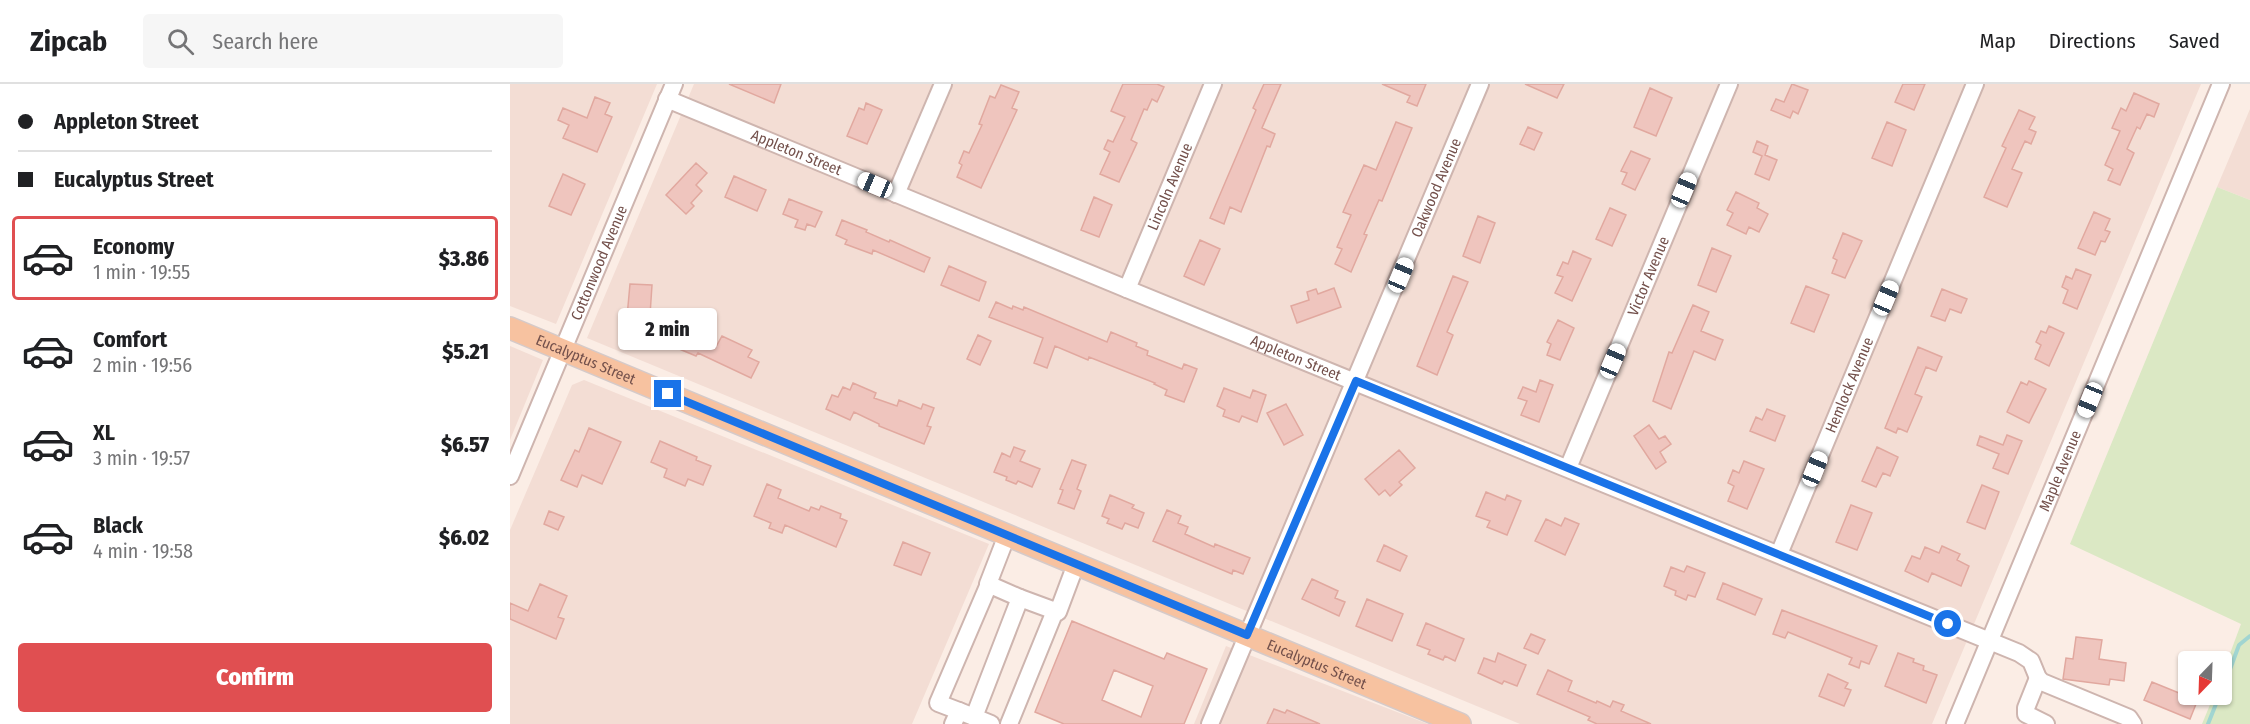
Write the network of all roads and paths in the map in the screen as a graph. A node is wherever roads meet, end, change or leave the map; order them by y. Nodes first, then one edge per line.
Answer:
1 (943, 84) edge
2 (1213, 84) edge
3 (1480, 84) edge
4 (1729, 84) edge
5 (1975, 84) edge
6 (2221, 84) edge
7 (670, 92) edge
8 (896, 194) junction
9 (1127, 289) junction
10 (510, 328) edge
11 (562, 350) junction
12 (1356, 381) junction
13 (1568, 468) junction
14 (510, 476) edge
15 (1007, 535) junction
16 (1779, 554) junction
17 (1076, 564) junction
18 (989, 585) junction
19 (1020, 598) junction
20 (1055, 611) junction
21 (1247, 635) junction
22 (1990, 642) junction
23 (2038, 678) junction
24 (962, 717) edge
25 (992, 724) edge
26 (1010, 724) edge
27 (1210, 724) edge
28 (1460, 724) edge
29 (1954, 724) edge
30 (2046, 724) edge
31 (2133, 724) edge

1 - 8 street
2 - 9 street, Lincoln Avenue
3 - 12 street, Oakwood Avenue
4 - 13 street, Victor Avenue
5 - 16 street, Hemlock Avenue
6 - 22 street, Maple Avenue
7 - 8 street, Appleton Street
7 - 11 street, Cottonwood Avenue
8 - 9 street, Appleton Street
9 - 12 street, Appleton Street
10 - 11 main road, Eucalyptus Street
11 - 14 street, Cottonwood Avenue
11 - 15 main road, Eucalyptus Street
12 - 13 street, Appleton Street
12 - 21 street, Oakwood Avenue
13 - 16 street, Appleton Street
15 - 17 main road, Eucalyptus Street
15 - 18 street
16 - 22 street, Appleton Street
17 - 20 street
17 - 21 main road, Eucalyptus Street
18 - 19 street
18 - 24 street
19 - 20 street
19 - 24 street
20 - 26 street
21 - 27 street, Oakwood Avenue
21 - 28 main road, Eucalyptus Street
22 - 23 street, Appleton Street
22 - 29 street, Maple Avenue
23 - 30 street
23 - 31 street
24 - 25 street

